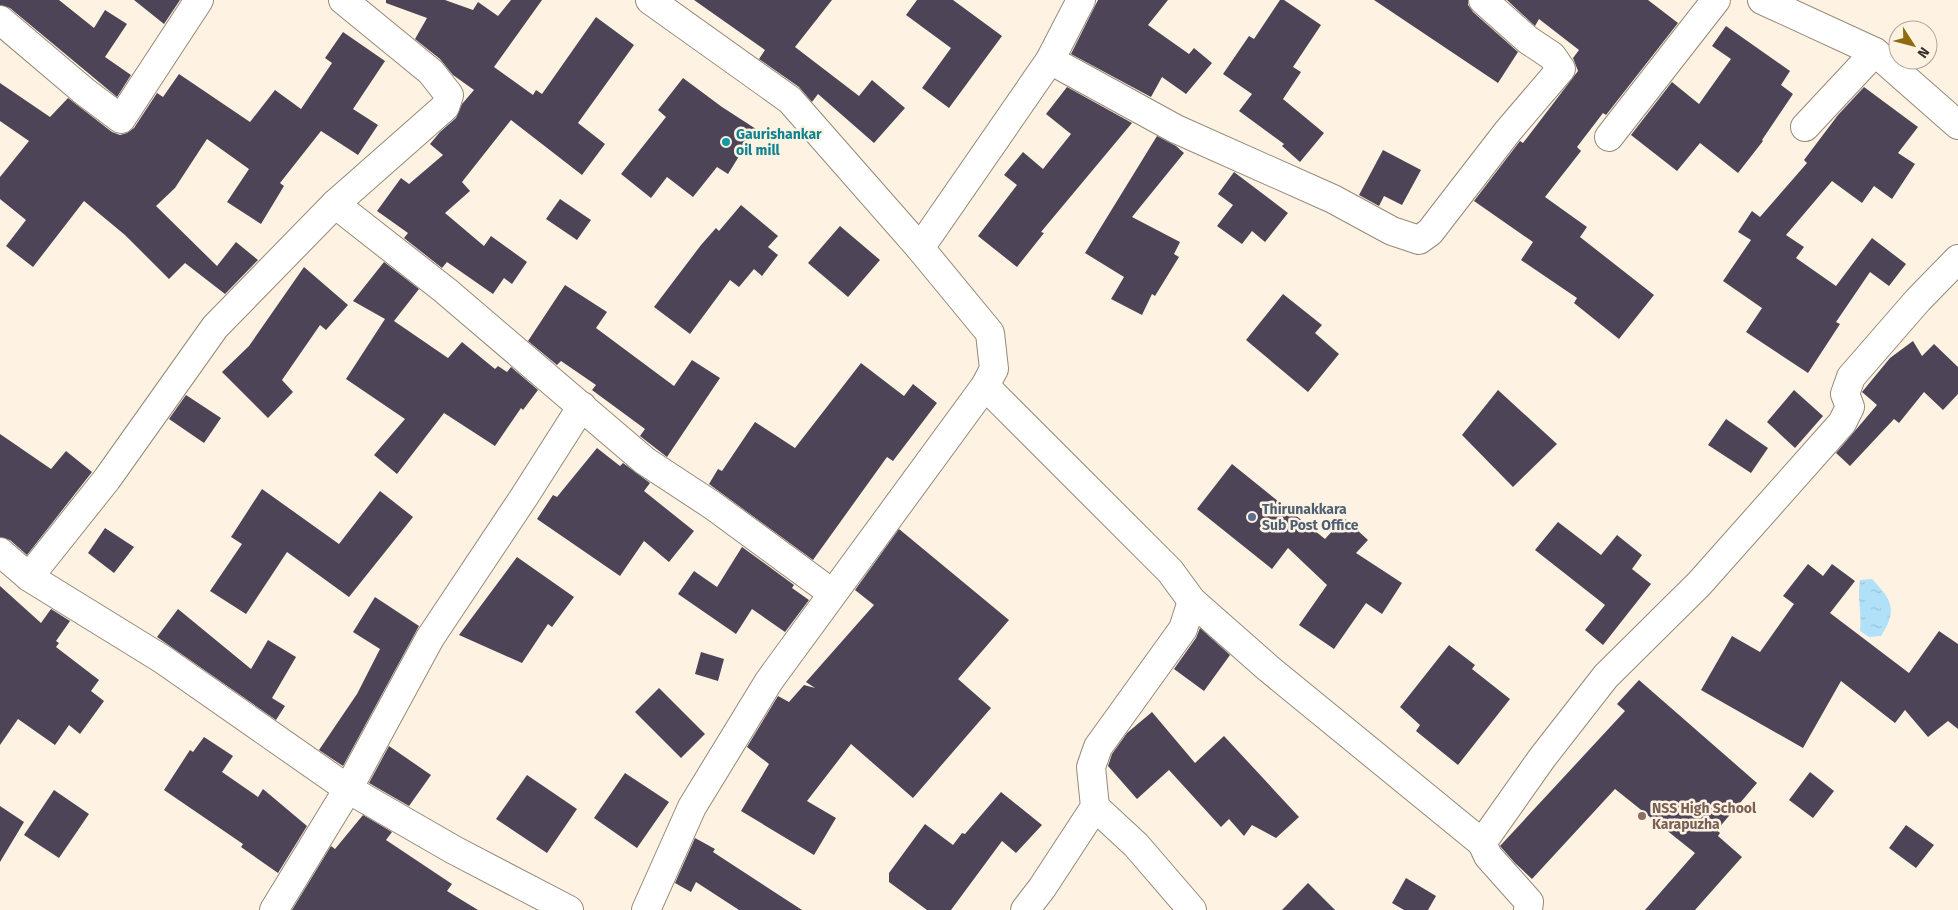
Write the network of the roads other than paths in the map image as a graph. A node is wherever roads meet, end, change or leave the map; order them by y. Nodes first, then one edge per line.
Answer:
1 (199, 0) edge
2 (343, 0) edge
3 (650, 0) edge
4 (1082, 0) edge
5 (1483, 0) edge
6 (1716, 0) edge
7 (1762, 0) edge
8 (0, 20) edge
9 (1875, 52) junction
10 (1050, 60) junction
11 (1958, 125) edge
12 (1805, 127) dead end
13 (1608, 137) dead end
14 (335, 204) junction
15 (920, 248) junction
16 (1958, 259) edge
17 (985, 386) junction
18 (582, 406) junction
19 (0, 552) edge
20 (29, 577) junction
21 (832, 593) junction
22 (1192, 601) junction
23 (348, 789) junction
24 (1095, 807) junction
25 (1482, 843) junction
26 (651, 908) edge
27 (274, 910) edge
28 (569, 910) edge
29 (1026, 910) edge
30 (1192, 910) edge
31 (1528, 910) edge

1 - 8 street
2 - 14 street
3 - 15 street
4 - 10 street
5 - 10 street
6 - 13 street
7 - 9 street
9 - 11 street
9 - 12 street
10 - 15 street
14 - 18 street
14 - 20 street
15 - 17 street
16 - 25 street
17 - 21 street
17 - 22 street
18 - 21 street
18 - 23 street
19 - 20 street
20 - 23 street
21 - 26 street
22 - 24 street
22 - 25 street
23 - 27 street
23 - 28 street
24 - 29 street
24 - 30 street
25 - 31 street

